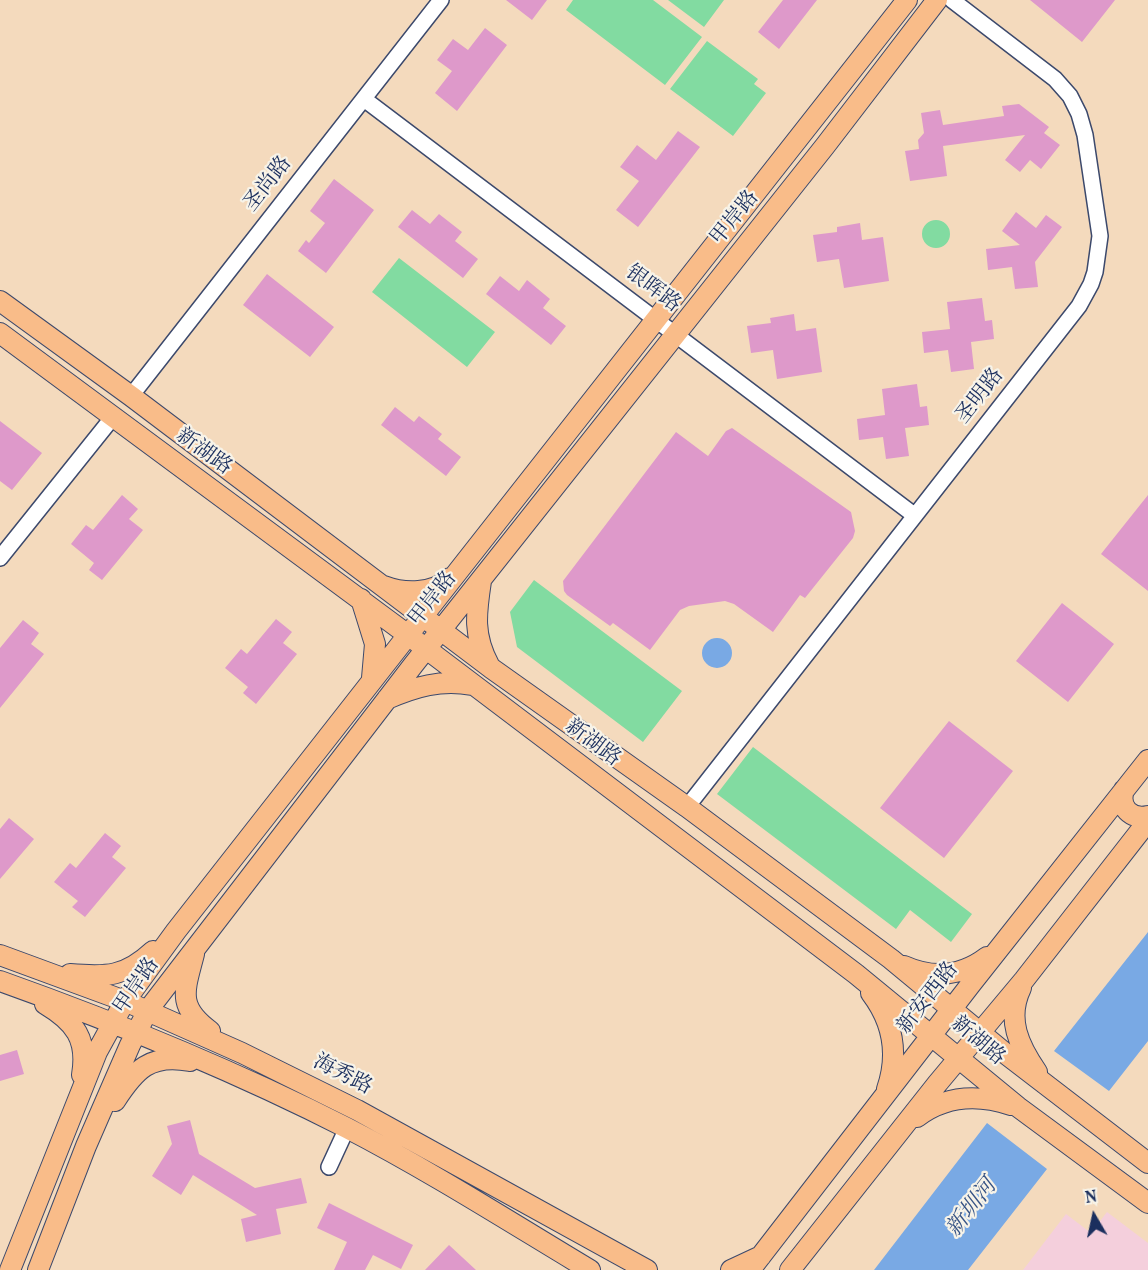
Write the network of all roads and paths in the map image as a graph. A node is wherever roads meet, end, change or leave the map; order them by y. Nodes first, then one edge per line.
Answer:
1 (441, 0) edge
2 (908, 0) edge
3 (937, 0) edge
4 (952, 0) edge
5 (364, 99) junction
6 (0, 301) edge
7 (656, 320) junction
8 (0, 333) edge
9 (675, 334) junction
10 (131, 396) junction
11 (113, 417) junction
12 (287, 515) junction
13 (914, 515) junction
14 (272, 534) junction
15 (0, 558) edge
16 (456, 573) junction
17 (481, 579) junction
18 (377, 584) junction
19 (361, 600) junction
20 (422, 617) junction
21 (440, 631) junction
22 (408, 634) junction
23 (426, 649) junction
24 (490, 668) junction
25 (372, 680) junction
26 (476, 686) junction
27 (387, 699) junction
28 (310, 759) junction
29 (1148, 760) edge
30 (331, 772) junction
31 (1124, 790) junction
32 (687, 807) junction
33 (1148, 816) edge
34 (1148, 821) edge
35 (176, 931) junction
36 (1010, 934) junction
37 (196, 946) junction
38 (0, 955) edge
39 (891, 959) junction
40 (48, 973) junction
41 (856, 974) junction
42 (1024, 980) junction
43 (8, 984) edge
44 (125, 1000) junction
45 (952, 1009) junction
46 (148, 1010) junction
47 (111, 1023) junction
48 (135, 1032) junction
49 (980, 1032) junction
50 (932, 1035) junction
51 (242, 1053) junction
52 (958, 1058) junction
53 (218, 1067) junction
54 (1046, 1084) junction
55 (885, 1095) junction
56 (77, 1101) junction
57 (1018, 1107) junction
58 (347, 1128) junction
59 (899, 1132) junction
60 (86, 1146) junction
61 (1148, 1164) edge
62 (329, 1167) dead end
63 (1148, 1203) edge
64 (756, 1263) edge
65 (794, 1266) edge
66 (648, 1269) edge
67 (10, 1270) edge
68 (38, 1270) edge
69 (590, 1270) edge
70 (730, 1270) edge

1 - 5 street, 圣尚路
2 - 7 main road, 甲岸路
3 - 9 main road, 甲岸路
4 - 13 street, 圣明路
5 - 7 street, 银晖路
5 - 10 street, 圣尚路
6 - 10 main road, 新湖路
7 - 9 street, 银晖路
7 - 16 main road, 甲岸路
8 - 11 main road, 新湖路
9 - 13 street, 银晖路
9 - 17 main road, 甲岸路
10 - 12 main road, 新湖路
11 - 14 main road, 新湖路
11 - 15 street
12 - 14 main road
12 - 18 main road, 新湖路
13 - 32 street, 圣明路
14 - 19 main road, 新湖路
16 - 18 main road
16 - 20 main road, 甲岸路
17 - 21 main road, 甲岸路
17 - 24 main road
18 - 20 main road, 新湖路
19 - 22 main road, 新湖路
19 - 25 main road
20 - 21 main road, 新湖路
20 - 22 main road, 甲岸路
21 - 23 main road, 甲岸路
21 - 24 main road, 新湖路
22 - 23 main road, 新湖路
22 - 25 main road, 甲岸路
23 - 26 main road, 新湖路
23 - 27 main road, 甲岸路
24 - 32 main road, 新湖路
25 - 28 main road, 甲岸路
26 - 27 main road
26 - 41 main road, 新湖路
27 - 30 main road, 甲岸路
28 - 30 main road
28 - 35 main road, 甲岸路
29 - 31 main road, 新安西路
30 - 37 main road, 甲岸路
31 - 33 main road
31 - 36 main road, 新安西路
32 - 39 main road, 新湖路
34 - 42 main road
35 - 40 main road
35 - 44 main road, 甲岸路
36 - 39 main road
36 - 45 main road, 新安西路
37 - 46 main road, 甲岸路
37 - 51 main road
38 - 40 main road, 海秀路
39 - 45 main road, 新湖路
40 - 44 main road, 海秀路
41 - 50 main road, 新湖路
41 - 55 main road
42 - 49 main road
42 - 54 main road
43 - 47 main road
43 - 56 main road
44 - 46 main road, 海秀路
44 - 47 main road, 甲岸路
45 - 49 main road, 新湖路
45 - 50 main road, 新安西路
46 - 48 main road, 甲岸路
46 - 51 main road, 海秀路
47 - 48 main road
47 - 56 main road, 甲岸路
48 - 53 main road
48 - 60 main road, 甲岸路
49 - 52 main road
49 - 54 main road, 新湖路
50 - 52 main road, 新湖路
50 - 55 main road, 新安西路
51 - 66 main road, 海秀路
52 - 57 main road, 新湖路
52 - 59 main road
53 - 58 main road
53 - 60 main road
54 - 61 main road, 新湖路
55 - 64 main road, 新安西路
56 - 67 main road, 甲岸路
57 - 59 main road
57 - 63 main road, 新湖路
58 - 62 street
58 - 69 main road
59 - 65 main road
60 - 68 main road, 甲岸路
64 - 70 main road

